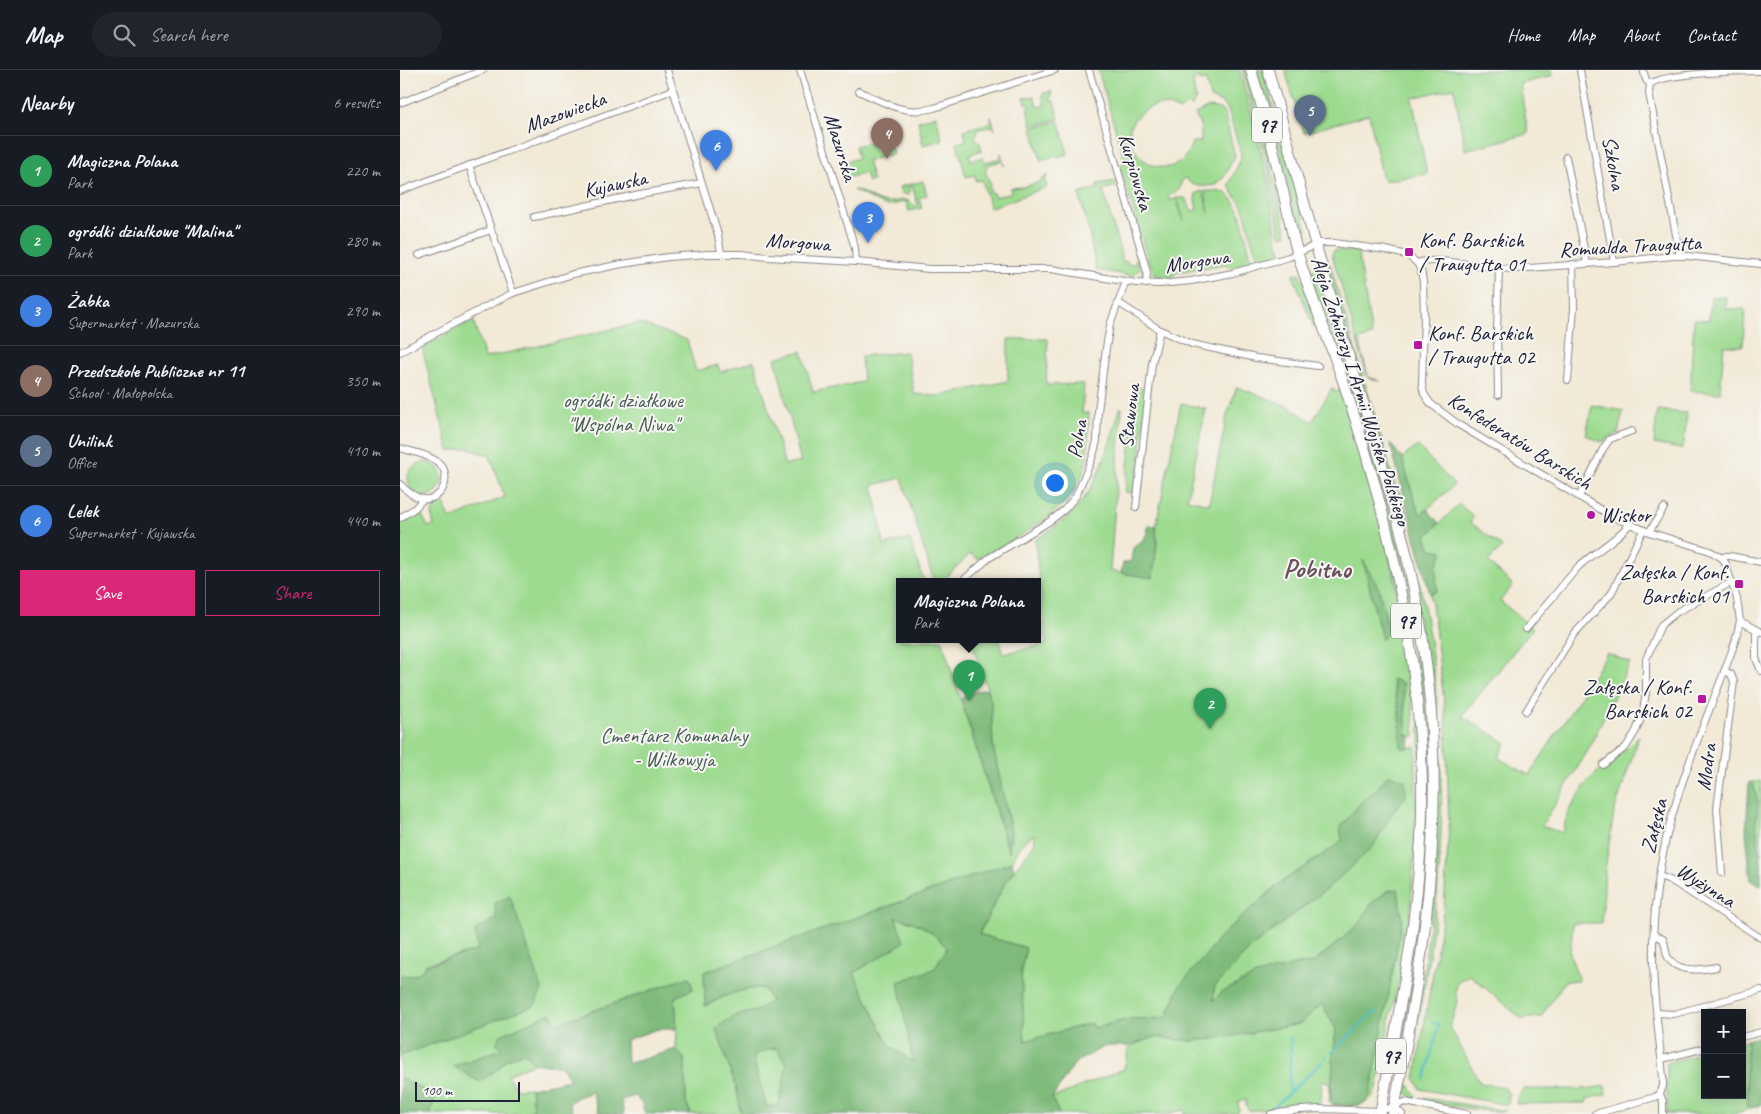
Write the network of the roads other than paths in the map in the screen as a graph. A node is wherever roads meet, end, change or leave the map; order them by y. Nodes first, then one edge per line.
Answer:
1 (483, 70) edge
2 (667, 70) edge
3 (800, 70) edge
4 (1055, 70) edge
5 (1089, 70) edge
6 (1251, 70) edge
7 (1268, 70) edge
8 (1580, 70) edge
9 (1761, 71) edge
10 (1644, 73) dead end
11 (1650, 84) junction
12 (673, 90) junction
13 (858, 91) dead end
14 (400, 102) edge
15 (1566, 156) dead end
16 (469, 165) junction
17 (702, 183) junction
18 (400, 191) edge
19 (534, 217) dead end
20 (491, 230) junction
21 (1316, 245) junction
22 (721, 253) junction
23 (419, 254) dead end
24 (1298, 254) junction
25 (1680, 256) junction
26 (856, 262) junction
27 (1614, 262) junction
28 (1416, 263) junction
29 (1573, 264) junction
30 (1586, 264) junction
31 (1761, 264) edge
32 (1499, 269) junction
33 (1126, 281) junction
34 (1146, 284) junction
35 (513, 294) junction
36 (1119, 303) junction
37 (1160, 330) junction
38 (400, 352) edge
39 (1318, 366) dead end
40 (1568, 380) dead end
41 (1498, 395) dead end
42 (1632, 431) dead end
43 (400, 448) edge
44 (400, 484) edge
45 (1579, 497) junction
46 (423, 499) junction
47 (1136, 507) dead end
48 (1664, 508) dead end
49 (400, 518) edge
50 (1629, 525) junction
51 (1646, 531) junction
52 (1722, 558) junction
53 (1761, 562) edge
54 (966, 578) edge
55 (1732, 582) junction
56 (1740, 621) junction
57 (1526, 629) dead end
58 (1759, 631) edge
59 (1724, 671) junction
60 (1761, 671) edge
61 (1526, 711) dead end
62 (1603, 765) dead end
63 (1722, 873) dead end
64 (1659, 876) junction
65 (1654, 935) junction
66 (1761, 938) edge
67 (1716, 967) dead end
68 (1761, 990) edge
69 (1656, 1013) junction
70 (1761, 1032) edge
71 (1746, 1037) edge
72 (1701, 1049) edge
73 (1662, 1059) junction
74 (1660, 1094) junction
75 (1381, 1112) edge
76 (1397, 1112) edge
77 (1271, 1114) edge
78 (1467, 1114) edge
79 (1595, 1114) edge
80 (1663, 1114) edge

1 - 14 street
2 - 12 street
3 - 26 street, Mazurska
4 - 13 street
5 - 34 street, Kurpiowska
6 - 24 main road, Aleja Żołnierzy I Armii Wojska Polskiego / 97
7 - 21 main road, Aleja Żołnierzy I Armii Wojska Polskiego / 97
8 - 27 street, Szkolna
9 - 11 street
10 - 11 street
11 - 25 street
12 - 16 street, Mazowiecka
12 - 17 street
15 - 30 street
16 - 18 street, Mazowiecka
16 - 20 street
17 - 19 street, Kujawska
17 - 22 street
20 - 23 street
20 - 35 street
21 - 24 street
21 - 28 street
21 - 76 main road, Aleja Żołnierzy I Armii Wojska Polskiego / 97
22 - 26 street, Morgowa
22 - 35 street, Morgowa
24 - 34 street, Morgowa
24 - 75 main road, Aleja Żołnierzy I Armii Wojska Polskiego / 97
25 - 27 street, Romualda Traugutta
25 - 31 street, Romualda Traugutta
26 - 33 street, Morgowa
27 - 30 street, Romualda Traugutta
28 - 32 street, Romualda Traugutta
28 - 45 street, Konfederatów Barskich
29 - 30 street, Romualda Traugutta
29 - 32 street, Romualda Traugutta
29 - 40 street
32 - 41 street
33 - 34 street, Morgowa
33 - 36 street, Polna
35 - 38 street, Morgowa
36 - 37 street
36 - 54 street, Polna
37 - 39 street
37 - 47 street, Stawowa
42 - 45 street
43 - 46 street
44 - 46 street
45 - 50 street, Konfederatów Barskich
46 - 49 street
48 - 51 street
50 - 51 street, Konfederatów Barskich
50 - 57 street
51 - 52 street, Konfederatów Barskich
51 - 61 street
52 - 53 street, Konfederatów Barskich
52 - 55 street, Załęska
55 - 56 street, Załęska
55 - 62 street
56 - 58 street
56 - 59 street, Załęska
58 - 60 street
59 - 63 street, Modra
59 - 64 street, Załęska
64 - 65 street, Załęska
64 - 66 street, Wyżynna
65 - 67 street
65 - 69 street, Załęska
68 - 69 street
69 - 73 street, Załęska
70 - 71 street
72 - 73 street
73 - 74 street, Załęska
74 - 79 street
74 - 80 street, Załęska
75 - 76 street
75 - 77 street
76 - 78 street

